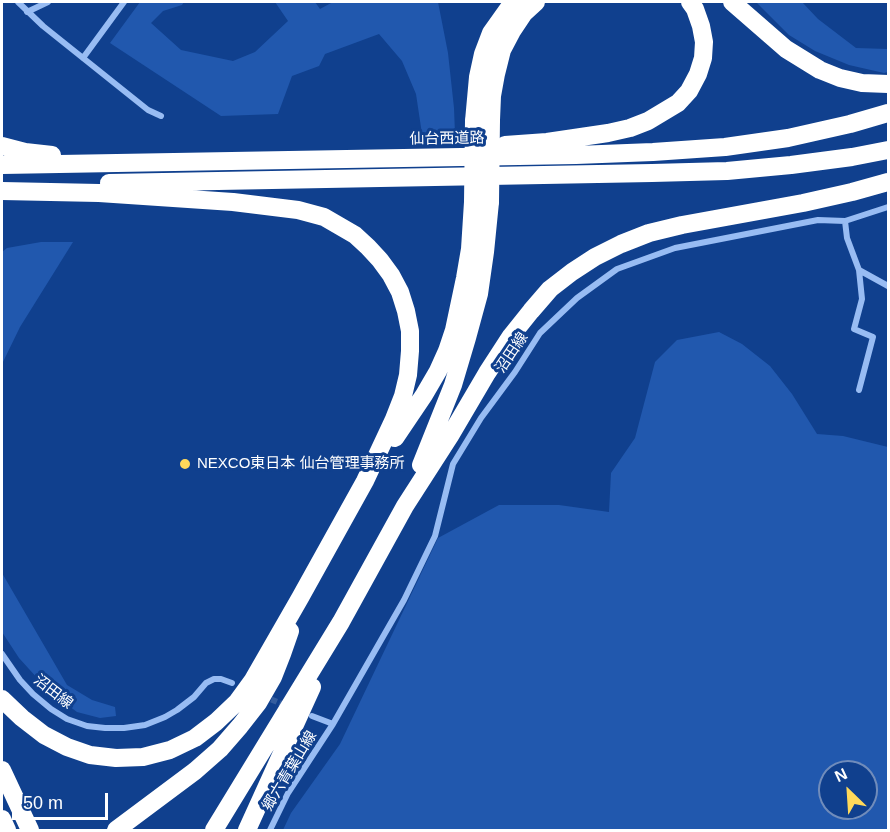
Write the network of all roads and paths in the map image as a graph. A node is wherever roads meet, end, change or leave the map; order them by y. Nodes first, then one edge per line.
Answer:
1 (18, 2) edge
2 (48, 2) edge
3 (124, 2) edge
4 (513, 2) edge
5 (536, 2) edge
6 (690, 2) edge
7 (732, 2) edge
8 (27, 12) junction
9 (83, 58) junction
10 (888, 84) edge
11 (888, 114) edge
12 (160, 116) dead end
13 (482, 121) junction
14 (2, 146) edge
15 (888, 150) edge
16 (252, 160) junction
17 (2, 165) edge
18 (888, 182) edge
19 (2, 185) edge
20 (2, 190) edge
21 (482, 202) junction
22 (888, 207) edge
23 (845, 221) junction
24 (860, 270) junction
25 (888, 286) edge
26 (859, 390) dead end
27 (365, 481) junction
28 (405, 506) junction
29 (300, 598) junction
30 (341, 622) junction
31 (2, 654) edge
32 (232, 683) dead end
33 (2, 699) edge
34 (312, 716) dead end
35 (333, 724) junction
36 (2, 770) edge
37 (2, 819) edge
38 (7, 831) edge
39 (30, 831) edge
40 (116, 831) edge
41 (214, 831) edge
42 (248, 831) edge
43 (270, 831) edge

1 - 8 street
2 - 8 street
3 - 9 street
4 - 13 highway
5 - 13 highway
6 - 16 highway
7 - 10 highway
8 - 9 street
9 - 12 street
11 - 16 highway, 仙台西道路
13 - 21 highway, bridge
14 - 16 highway
15 - 19 highway
16 - 17 highway, 仙台西道路
18 - 28 highway
20 - 27 highway
21 - 27 highway
21 - 28 highway
22 - 23 street, 沼田線
23 - 24 street
23 - 35 street, 沼田線
24 - 25 street
24 - 26 street
27 - 29 highway
28 - 30 highway
29 - 33 highway
29 - 40 highway
30 - 41 highway
30 - 42 highway
31 - 32 street, 沼田線
34 - 35 street
35 - 43 street, 郷六青葉山線
36 - 39 highway
37 - 38 highway

